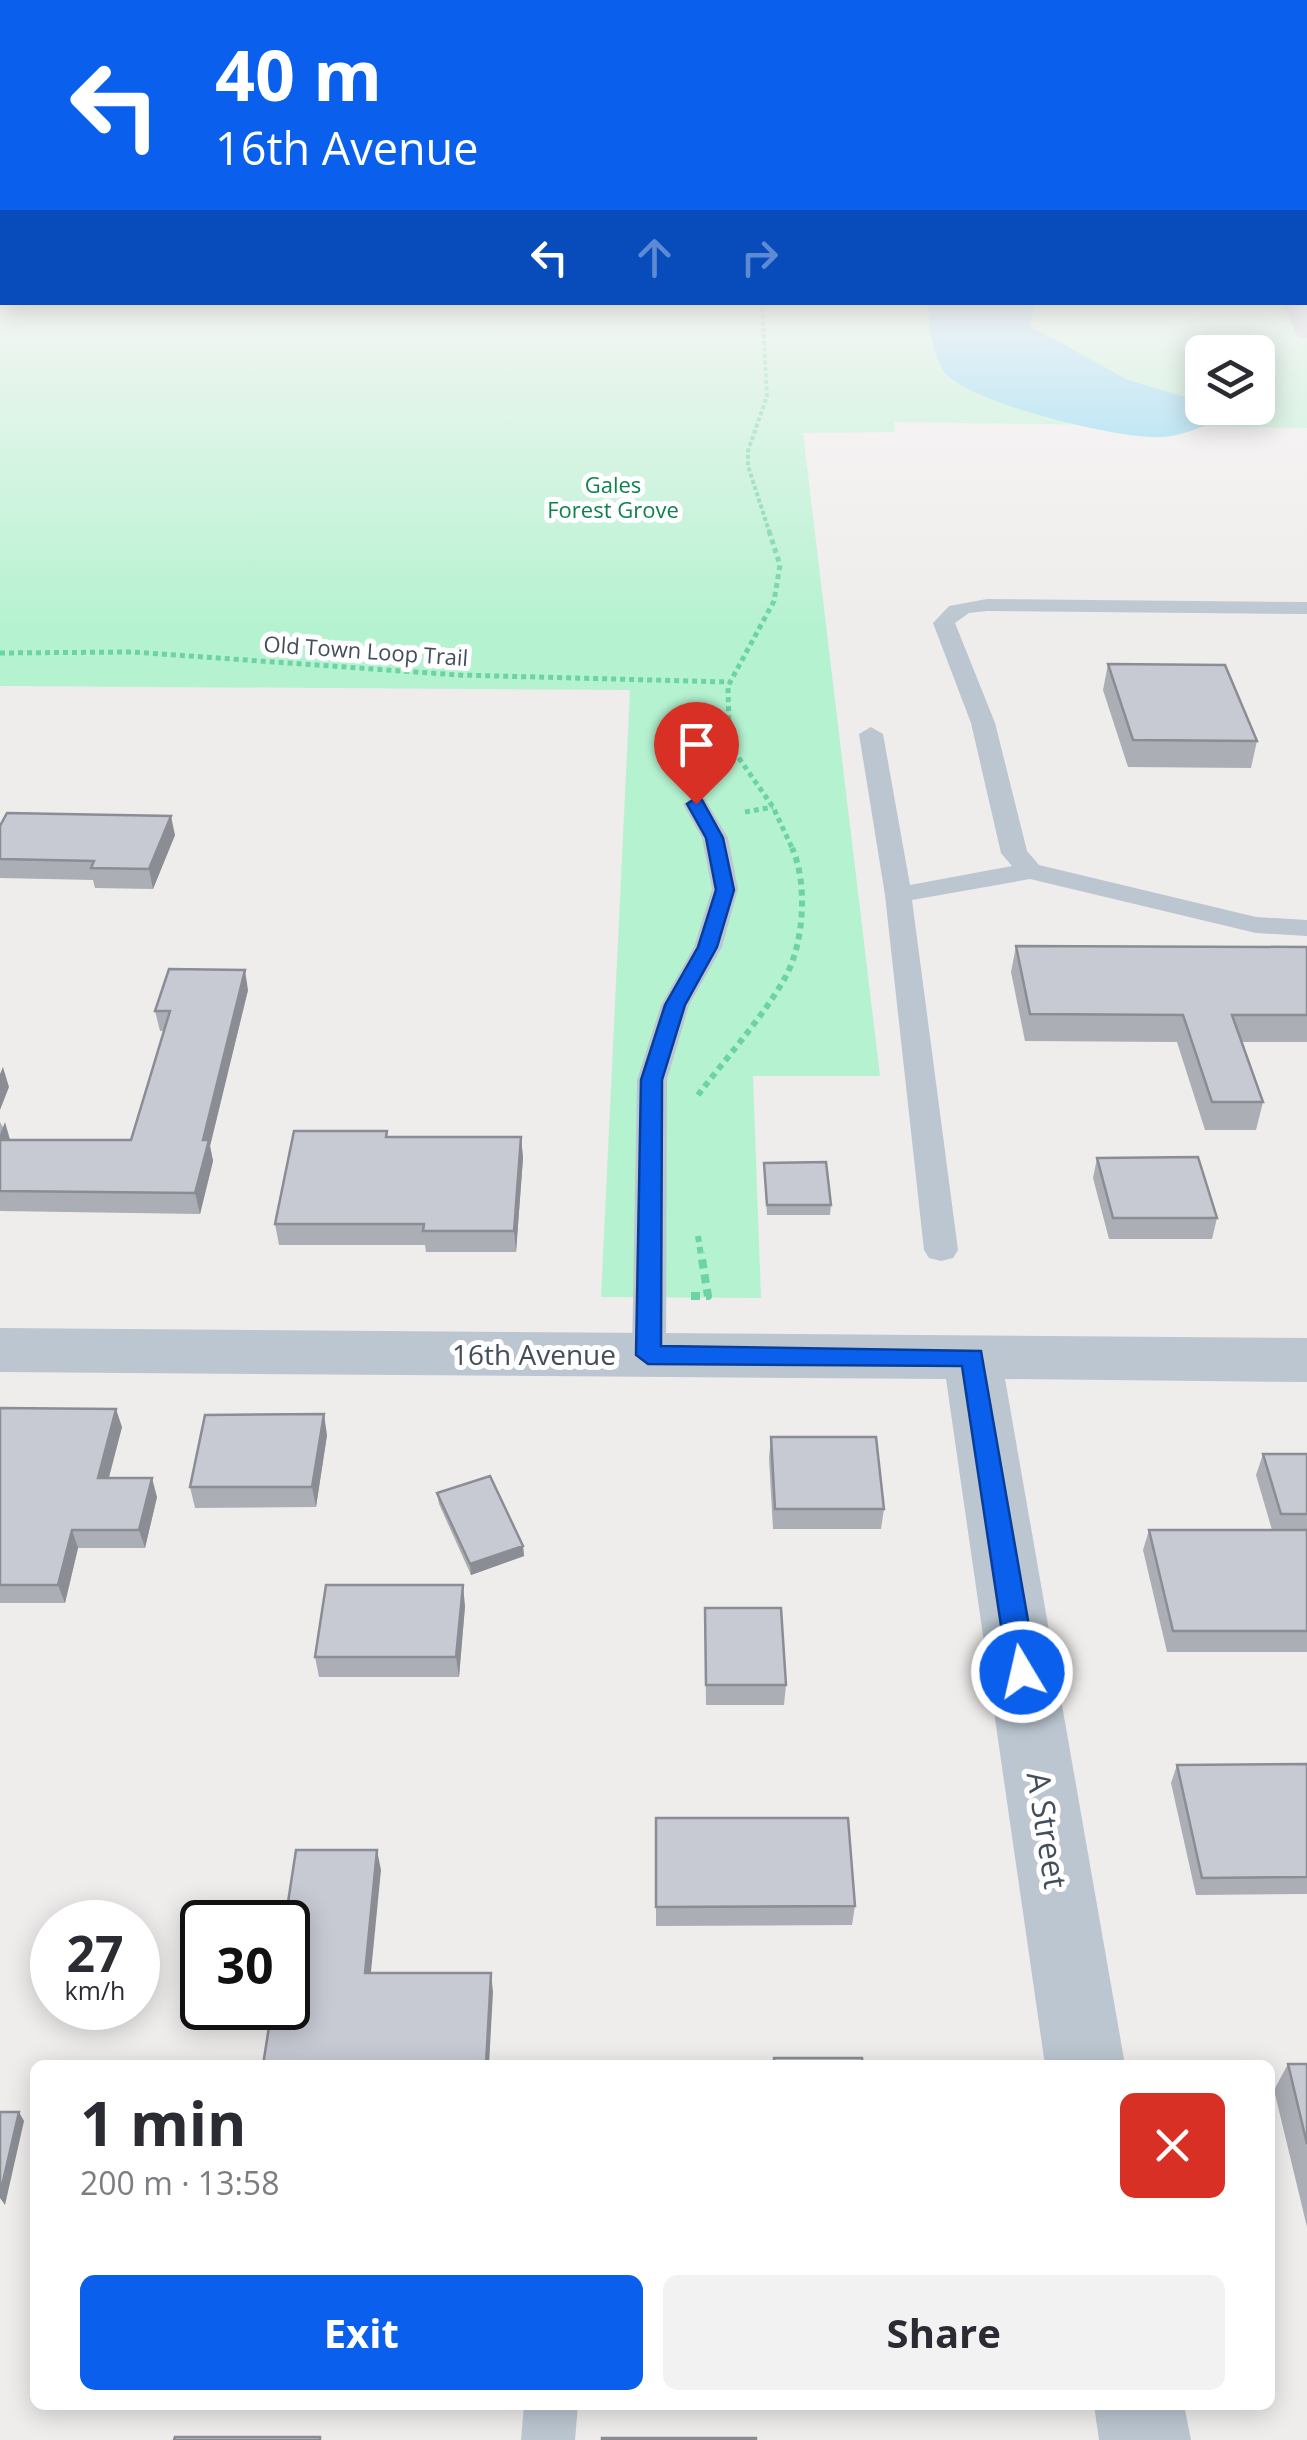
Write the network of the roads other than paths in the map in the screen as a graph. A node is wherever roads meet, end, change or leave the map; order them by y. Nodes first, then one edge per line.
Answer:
1 (1307, 608) edge
2 (871, 734) dead end
3 (696, 804) dead end
4 (1030, 871) junction
5 (898, 895) junction
6 (1307, 928) edge
7 (940, 1250) dead end
8 (0, 1350) edge
9 (648, 1355) junction
10 (972, 1357) junction
11 (1307, 1360) edge
12 (1084, 2060) edge
13 (551, 2410) edge
14 (1140, 2410) edge
15 (548, 2440) edge
16 (1145, 2440) edge

1 - 4 lane
2 - 5 lane
3 - 9 lane
4 - 5 lane
4 - 6 lane
5 - 7 lane
8 - 9 street, 16th Avenue
9 - 10 street, 16th Avenue
10 - 11 street, 16th Avenue
10 - 12 street, A Street
13 - 15 lane
14 - 16 street

